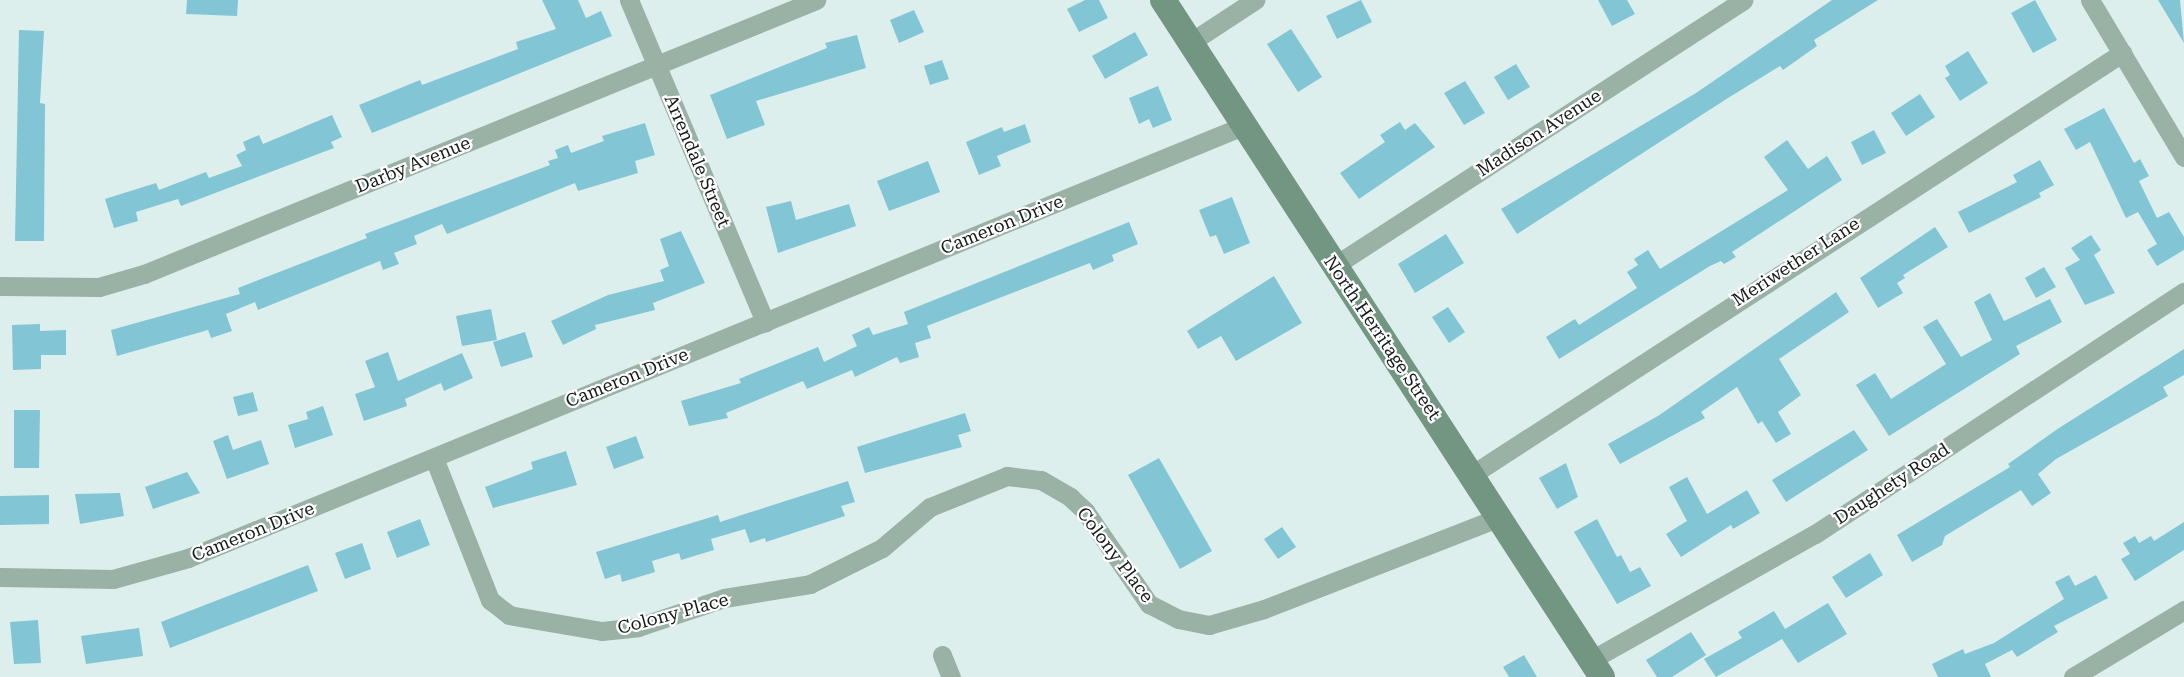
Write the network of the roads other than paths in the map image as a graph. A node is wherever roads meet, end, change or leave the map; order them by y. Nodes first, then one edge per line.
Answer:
1 (629, 0) edge
2 (816, 0) edge
3 (1163, 0) edge
4 (1256, 0) edge
5 (1743, 0) edge
6 (2090, 0) edge
7 (1191, 42) junction
8 (2122, 53) junction
9 (656, 66) junction
10 (1244, 126) junction
11 (2184, 157) edge
12 (1334, 266) junction
13 (0, 286) edge
14 (2184, 292) edge
15 (765, 322) junction
16 (434, 458) junction
17 (1473, 474) junction
18 (1500, 517) junction
19 (0, 577) edge
20 (2184, 610) edge
21 (942, 655) dead end
22 (1597, 669) edge
23 (951, 677) edge
24 (2073, 677) edge

1 - 9 street, Arrendale Street
2 - 9 street, Darby Avenue
3 - 7 street, North Herritage Street
4 - 7 street
5 - 12 street, Madison Avenue
6 - 8 street
7 - 10 street, North Herritage Street
8 - 11 street
8 - 17 street, Meriwether Lane
9 - 13 street, Darby Avenue
9 - 15 street, Arrendale Street
10 - 12 street, North Herritage Street
10 - 15 street, Cameron Drive
12 - 17 street, North Herritage Street
14 - 22 street, Daughety Road
15 - 16 street, Cameron Drive
16 - 18 street, Colony Place
16 - 19 street, Cameron Drive
17 - 18 street, North Herritage Street
18 - 22 street, North Herritage Street
20 - 24 street
21 - 23 street

